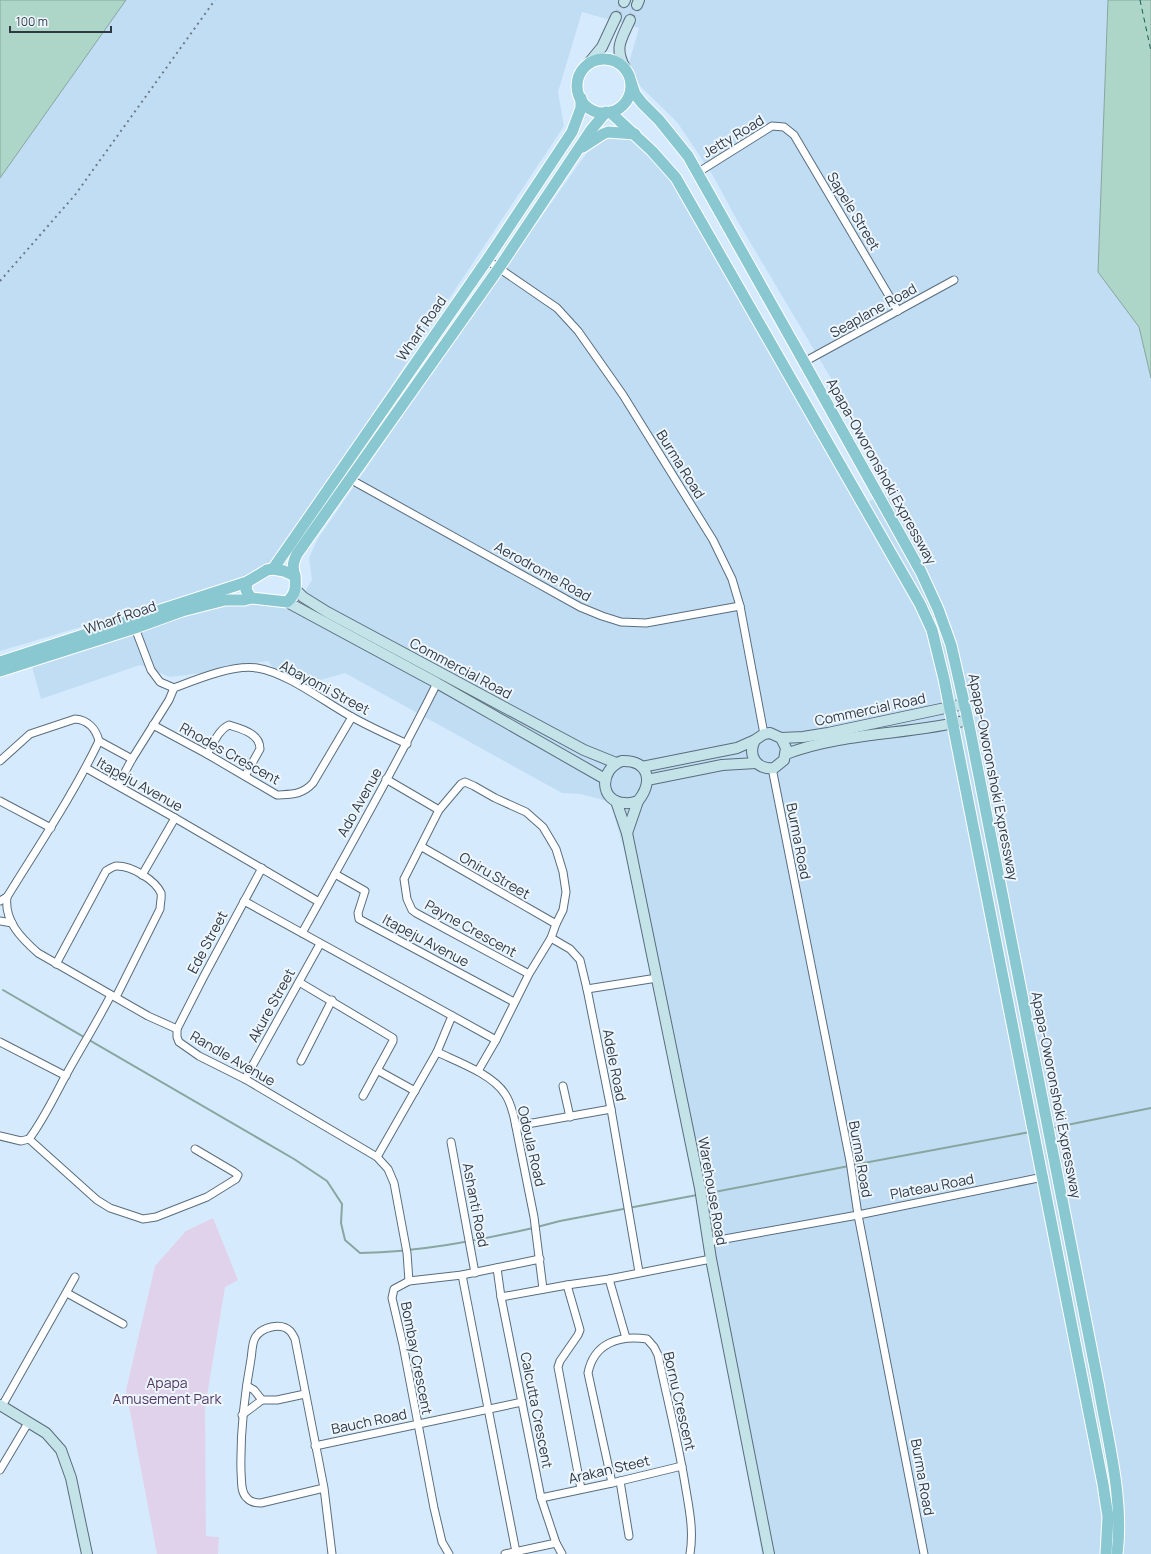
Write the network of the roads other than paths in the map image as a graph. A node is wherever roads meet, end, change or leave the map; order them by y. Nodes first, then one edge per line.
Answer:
1 (616, 17) tunnel mouth
2 (630, 20) tunnel mouth
3 (588, 64) junction
4 (626, 70) junction
5 (631, 82) junction
6 (581, 98) junction
7 (608, 112) junction
8 (784, 127) joint
9 (635, 134) junction
10 (576, 152) junction
11 (697, 172) junction
12 (487, 260) junction
13 (499, 268) junction
14 (954, 280) dead end
15 (898, 311) junction
16 (804, 362) junction
17 (339, 473) junction
18 (350, 479) junction
19 (273, 569) junction
20 (295, 576) junction
21 (247, 582) junction
22 (296, 590) junction
23 (251, 598) junction
24 (287, 602) junction
25 (740, 606) junction
26 (135, 628) junction
27 (0, 662) edge
28 (0, 671) edge
29 (437, 683) junction
30 (174, 688) junction
31 (964, 704) junction
32 (950, 706) junction
33 (352, 717) junction
34 (968, 720) junction
35 (953, 724) junction
36 (152, 725) junction
37 (764, 734) junction
38 (781, 738) junction
39 (755, 740) junction
40 (99, 741) junction
41 (407, 744) junction
42 (207, 754) junction
43 (786, 754) junction
44 (132, 759) junction
45 (0, 761) edge
46 (616, 763) junction
47 (756, 763) junction
48 (642, 767) junction
49 (86, 768) junction
50 (772, 768) junction
51 (245, 776) junction
52 (386, 779) junction
53 (605, 779) junction
54 (647, 780) junction
55 (118, 786) junction
56 (0, 801) edge
57 (616, 801) junction
58 (638, 801) junction
59 (440, 810) junction
60 (175, 818) junction
61 (51, 828) junction
62 (627, 833) junction
63 (422, 847) junction
64 (262, 868) junction
65 (335, 874) junction
66 (142, 875) junction
67 (7, 897) junction
68 (0, 901) edge
69 (244, 901) junction
70 (319, 902) junction
71 (0, 921) edge
72 (12, 923) junction
73 (556, 924) junction
74 (302, 933) junction
75 (551, 938) junction
76 (320, 944) junction
77 (56, 964) junction
78 (529, 974) junction
79 (657, 978) junction
80 (299, 982) junction
81 (587, 989) junction
82 (113, 996) junction
83 (332, 1000) junction
84 (514, 1002) junction
85 (452, 1016) junction
86 (177, 1029) junction
87 (496, 1040) junction
88 (0, 1042) edge
89 (437, 1052) junction
90 (301, 1061) dead end
91 (377, 1070) junction
92 (478, 1071) junction
93 (66, 1076) junction
94 (245, 1079) junction
95 (563, 1086) dead end
96 (415, 1091) junction
97 (363, 1096) dead end
98 (611, 1109) junction
99 (570, 1117) junction
100 (516, 1126) junction
101 (0, 1136) edge
102 (29, 1139) junction
103 (451, 1142) dead end
104 (196, 1149) dead end
105 (377, 1158) junction
106 (1043, 1177) junction
107 (858, 1215) junction
108 (708, 1242) junction
109 (540, 1259) junction
110 (711, 1259) junction
111 (497, 1268) junction
112 (639, 1272) junction
113 (476, 1273) junction
114 (462, 1275) junction
115 (75, 1277) dead end
116 (609, 1279) junction
117 (409, 1281) junction
118 (567, 1285) junction
119 (543, 1289) junction
120 (67, 1293) junction
121 (501, 1297) junction
122 (123, 1324) dead end
123 (626, 1338) junction
124 (247, 1386) junction
125 (305, 1394) junction
126 (262, 1400) junction
127 (522, 1402) junction
128 (1, 1406) edge
129 (488, 1409) junction
130 (242, 1415) junction
131 (28, 1423) junction
132 (417, 1424) junction
133 (315, 1446) junction
134 (682, 1466) junction
135 (0, 1470) edge
136 (620, 1481) junction
137 (612, 1483) junction
138 (324, 1488) junction
139 (581, 1490) junction
140 (541, 1498) junction
141 (629, 1536) dead end
142 (556, 1543) junction
143 (516, 1552) junction
144 (87, 1554) edge
145 (332, 1554) edge
146 (449, 1554) edge
147 (506, 1554) edge
148 (562, 1554) edge
149 (690, 1554) edge
150 (769, 1554) edge
151 (924, 1554) edge
152 (1106, 1554) edge
153 (1117, 1554) edge

1 - 3 main road
2 - 4 main road
3 - 4 main road
3 - 6 main road
4 - 5 main road
5 - 7 main road
5 - 11 main road, Apapa-Oworonshoki Expressway
6 - 7 main road
6 - 12 main road, Wharf Road
7 - 9 main road
7 - 10 main road, Wharf Road
8 - 11 street, Jetty Road
8 - 15 street, Sapele Street
9 - 10 main road
9 - 32 main road
10 - 13 main road, Wharf Road
11 - 16 main road, Apapa-Oworonshoki Expressway
12 - 13 street, Burma Road
12 - 17 main road, Wharf Road
13 - 18 main road, Wharf Road
13 - 25 street, Burma Road
14 - 15 street, Seaplane Road
15 - 16 street, Seaplane Road
16 - 31 main road, Apapa-Oworonshoki Expressway
17 - 18 street, Aerodrome Road
17 - 19 main road, Wharf Road
18 - 20 main road, Wharf Road
18 - 25 street, Aerodrome Road
19 - 20 main road
19 - 21 main road, Wharf Road
20 - 22 main road, Wharf Road
21 - 23 main road
21 - 27 main road, Wharf Road
22 - 24 main road
22 - 46 main road, Commercial Road
23 - 24 main road, Wharf Road
23 - 26 main road, Wharf Road
24 - 29 main road, Commercial Road
25 - 37 street, Burma Road
26 - 28 main road, Wharf Road
26 - 30 street
29 - 41 street, Ado Avenue
29 - 53 main road, Commercial Road
30 - 33 street, Abayomi Street
30 - 36 street
31 - 32 main road, Commercial Road
31 - 34 main road, Apapa-Oworonshoki Expressway
32 - 35 main road
32 - 38 main road, Commercial Road
33 - 41 street, Abayomi Street
33 - 51 street, Rhodes Crescent
34 - 35 main road, Commercial Road
34 - 153 main road, Apapa-Oworonshoki Expressway
35 - 43 main road, Commercial Road
35 - 106 main road
36 - 42 street, Rhodes Crescent
36 - 44 street
37 - 38 main road
37 - 39 main road
38 - 43 main road
39 - 47 main road
39 - 48 main road
40 - 44 street
40 - 45 street
40 - 49 street
41 - 52 street, Ado Avenue
42 - 51 street, Rhodes Crescent
42 - 51 street
43 - 50 main road
44 - 55 street
46 - 48 main road
46 - 53 main road
47 - 50 main road
47 - 54 main road
48 - 54 main road
49 - 55 street, Itapeju Avenue
49 - 61 street, Itapeju Avenue
50 - 107 street, Burma Road
52 - 59 street
52 - 65 street, Ado Avenue
53 - 57 main road
54 - 58 main road
55 - 60 street, Itapeju Avenue
56 - 61 street
57 - 58 main road
57 - 62 main road, Warehouse Road
58 - 62 main road
59 - 63 street, Payne Crescent
59 - 73 street, Payne Crescent
60 - 64 street, Itapeju Avenue
60 - 66 street
61 - 67 street, Itapeju Avenue
62 - 79 main road, Warehouse Road
63 - 73 street, Oniru Street
63 - 78 street, Payne Crescent
64 - 69 street, Ede Street
64 - 70 street, Itapeju Avenue
65 - 70 street, Ado Avenue
65 - 84 street, Itapeju Avenue
66 - 77 street
66 - 82 street
67 - 68 street, Itapeju Avenue
67 - 72 street, Randle Avenue
69 - 74 street
69 - 86 street, Ede Street
70 - 74 street, Ado Avenue
71 - 72 street
72 - 77 street, Randle Avenue
73 - 75 street
74 - 76 street
75 - 78 street
75 - 81 street, Adele Road
76 - 80 street, Akure Street
76 - 85 street
77 - 82 street, Randle Avenue
78 - 84 street
79 - 81 street
79 - 108 main road, Warehouse Road
80 - 83 street
80 - 94 street, Akure Street
81 - 98 street, Adele Road
82 - 86 street, Randle Avenue
82 - 93 street
83 - 90 street
83 - 91 street
84 - 87 street
85 - 87 street
85 - 89 street
86 - 94 street, Randle Avenue
87 - 92 street
88 - 93 street
89 - 92 street, Odoula Road
89 - 96 street
91 - 96 street
91 - 97 street
92 - 100 street, Odoula Road
93 - 102 street
94 - 105 street, Randle Avenue
95 - 99 street
96 - 105 street
98 - 99 street
98 - 112 street, Adele Road
99 - 100 street
100 - 109 street, Odoula Road
101 - 102 street
102 - 104 street
103 - 113 street, Ashanti Road
105 - 117 street, Randle Avenue
106 - 107 street, Plateau Road
106 - 152 main road
107 - 108 street, Plateau Road
107 - 151 street, Burma Road
108 - 110 main road, Warehouse Road
109 - 111 street, Bombay Crescent
109 - 119 street, Odoula Road
110 - 112 street
110 - 150 main road, Warehouse Road
111 - 113 street, Bombay Crescent
111 - 121 street, Calcutta Crescent
112 - 116 street
113 - 114 street, Bombay Crescent
114 - 117 street, Bombay Crescent
114 - 129 street
115 - 120 street
116 - 118 street
116 - 123 street
117 - 132 street, Bombay Crescent
118 - 119 street
118 - 139 street
119 - 121 street
120 - 122 street
120 - 128 street
121 - 127 street, Calcutta Crescent
123 - 134 street, Bornu Crescent
123 - 137 street
124 - 125 street
124 - 126 street
124 - 130 street
125 - 126 street
125 - 133 street
126 - 130 street
127 - 129 street, Bauch Road
127 - 140 street, Calcutta Crescent
128 - 131 main road
129 - 132 street, Bauch Road
129 - 143 street
130 - 138 street
131 - 135 street
131 - 144 main road
132 - 133 street, Bauch Road
132 - 146 street, Bombay Crescent
133 - 138 street
134 - 136 street, Arakan Steet
134 - 149 street, Bornu Crescent
136 - 137 street, Arakan Steet
136 - 141 street
137 - 139 street, Arakan Steet
138 - 145 street
139 - 140 street, Arakan Steet
140 - 142 street, Calcutta Crescent
142 - 143 street
142 - 148 street, Calcutta Crescent
143 - 147 street

